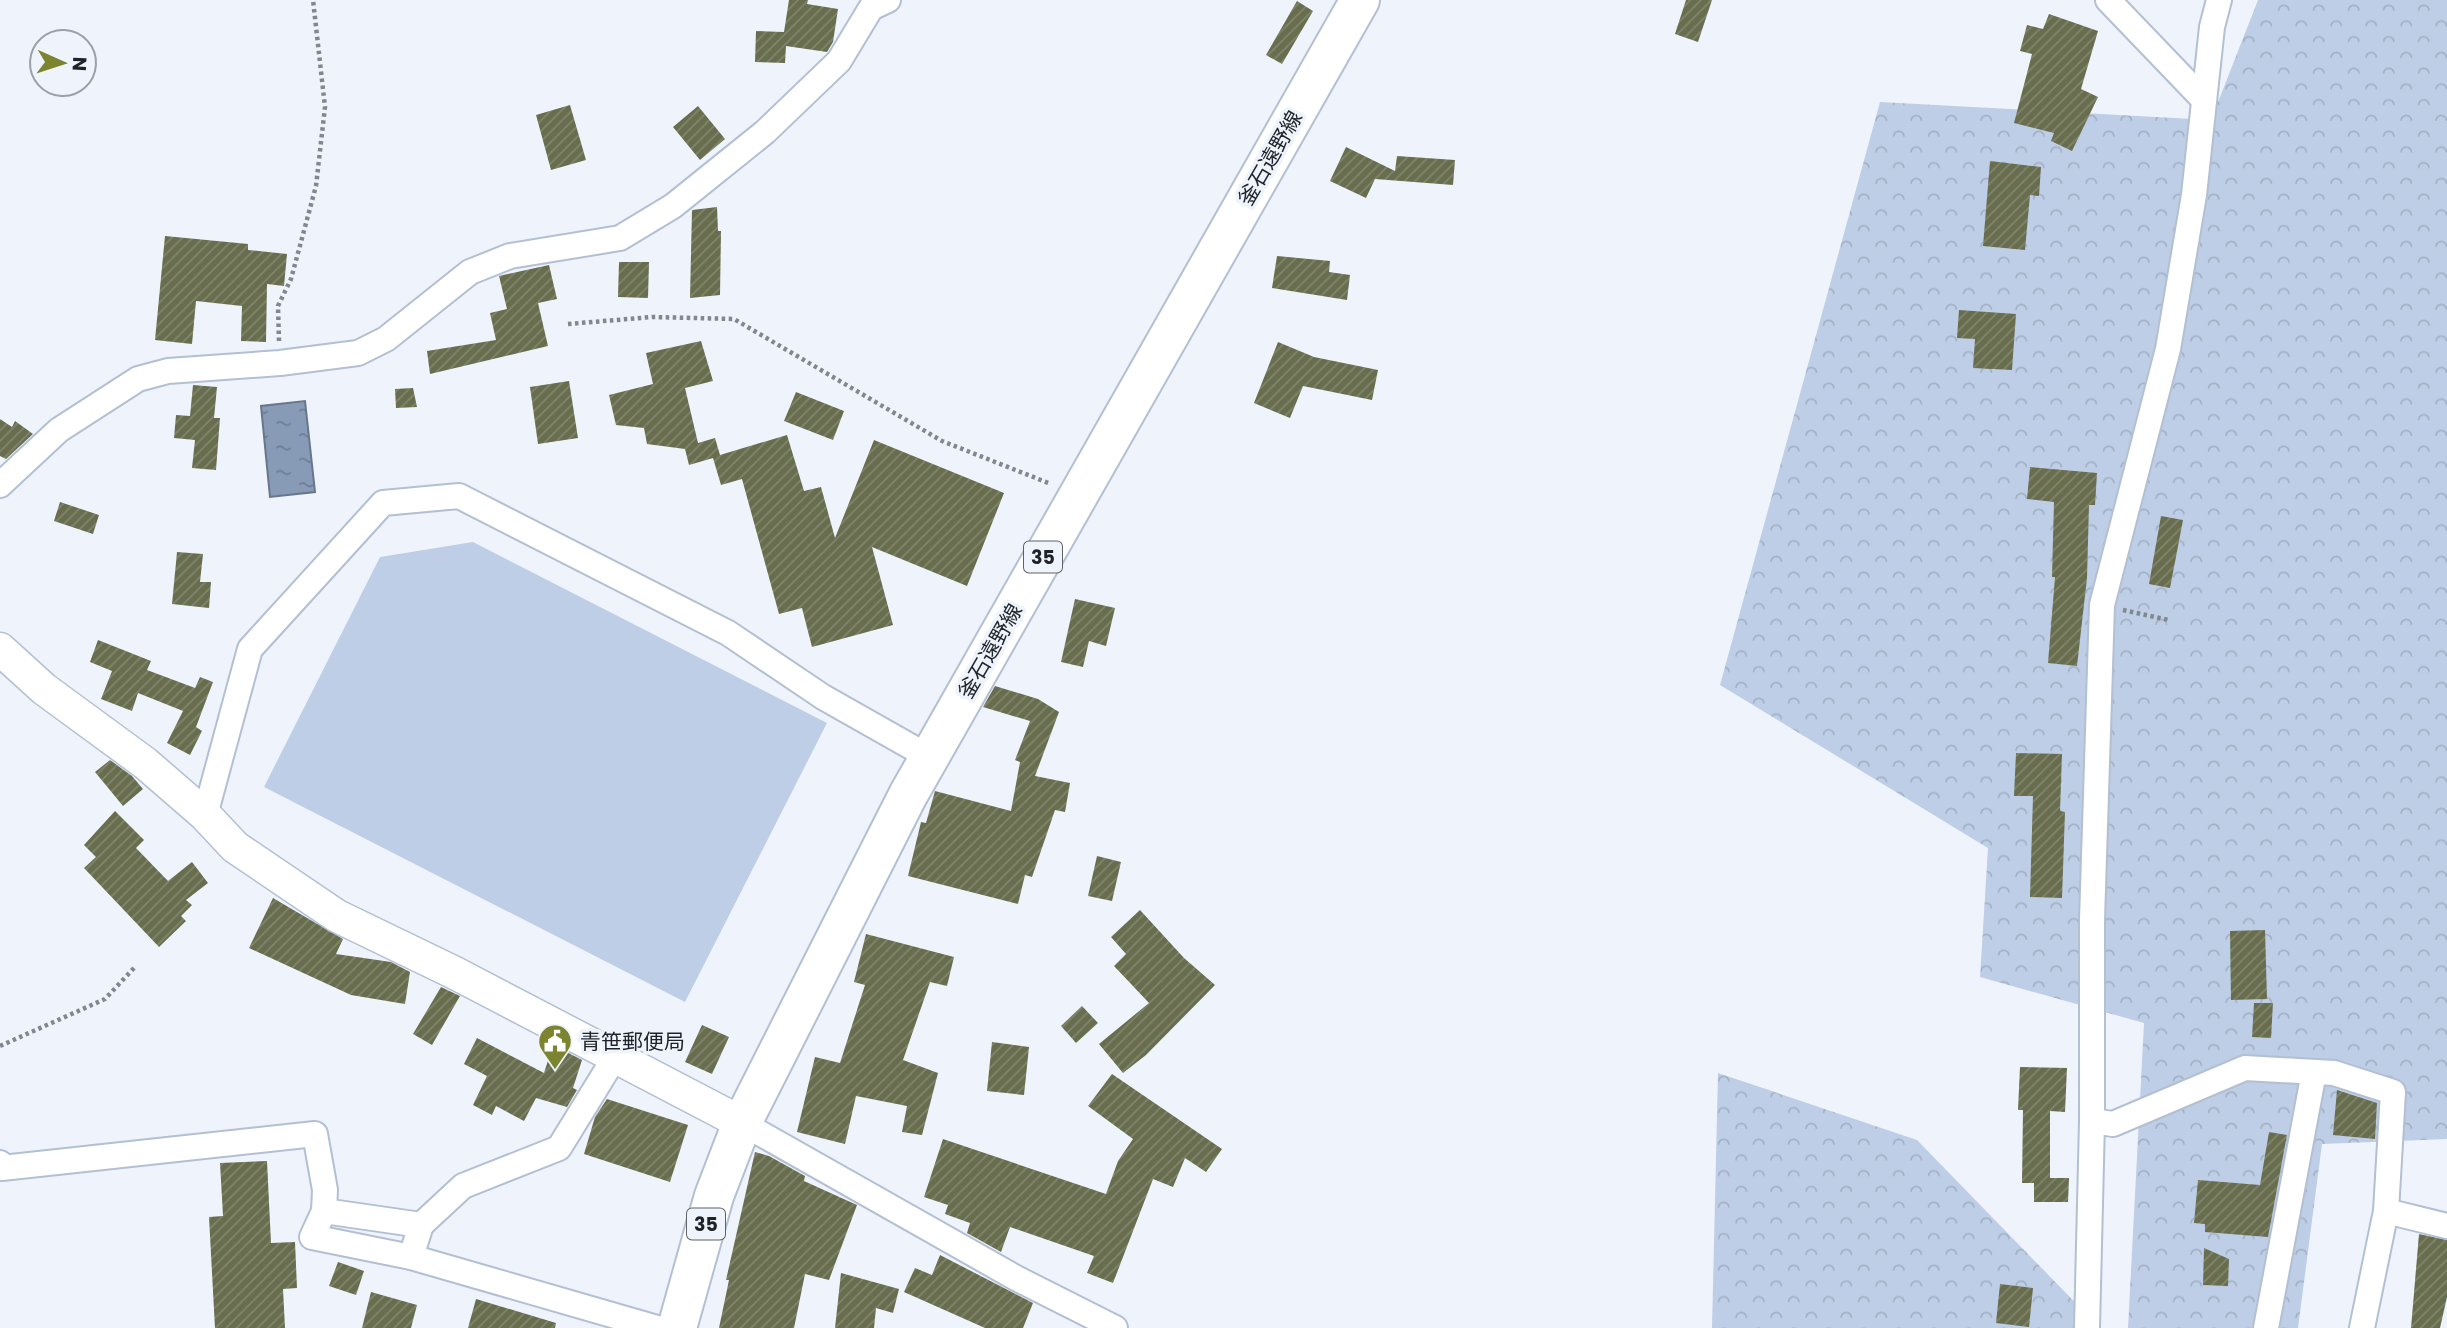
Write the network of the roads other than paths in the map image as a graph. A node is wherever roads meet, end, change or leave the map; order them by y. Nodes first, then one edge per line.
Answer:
1 (888, 0) edge
2 (1360, 0) edge
3 (2108, 0) edge
4 (2219, 0) edge
5 (2204, 100) junction
6 (0, 485) edge
7 (0, 649) edge
8 (929, 757) junction
9 (205, 815) junction
10 (615, 1057) junction
11 (2314, 1072) junction
12 (2092, 1121) junction
13 (742, 1123) junction
14 (0, 1163) edge
15 (2386, 1211) junction
16 (324, 1212) junction
17 (421, 1225) junction
18 (2447, 1226) edge
19 (411, 1257) junction
20 (657, 1328) edge
21 (677, 1328) edge
22 (1115, 1328) edge
23 (2087, 1328) edge
24 (2266, 1328) edge
25 (2362, 1328) edge

1 - 6 street
2 - 8 main road, 釜石遠野線 / 35
3 - 5 street
4 - 5 street
5 - 12 street
7 - 9 street
8 - 9 street
8 - 13 main road, 釜石遠野線 / 35
9 - 10 street
10 - 13 street
10 - 17 street
11 - 12 street
11 - 15 street
11 - 24 street
12 - 23 street
13 - 21 main road, 釜石遠野線 / 35
13 - 22 street
14 - 16 street
15 - 18 street
15 - 25 street
16 - 17 street
16 - 19 street
17 - 19 street
19 - 20 street

